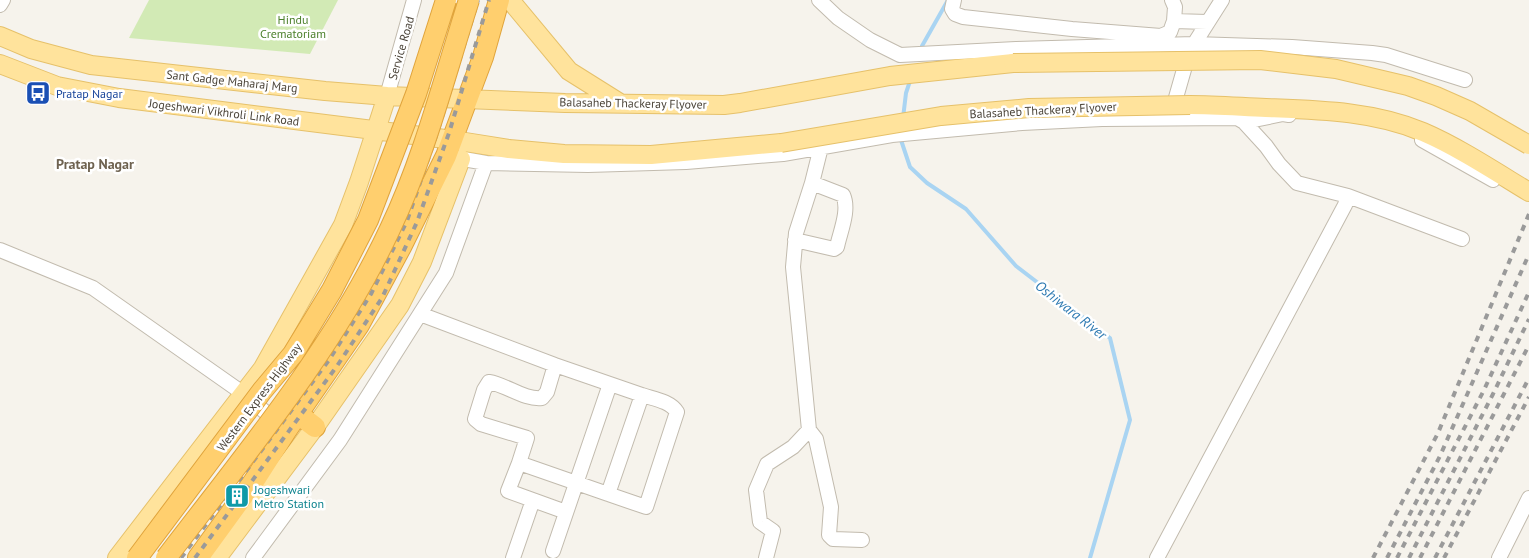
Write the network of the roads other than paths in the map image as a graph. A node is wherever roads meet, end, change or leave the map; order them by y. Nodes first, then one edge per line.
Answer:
1 (3, 0) edge
2 (414, 0) edge
3 (446, 0) edge
4 (469, 0) edge
5 (499, 0) edge
6 (510, 0) edge
7 (818, 0) edge
8 (954, 0) edge
9 (1172, 0) edge
10 (1222, 0) edge
11 (0, 5) edge
12 (1174, 21) junction
13 (1207, 22) junction
14 (0, 36) edge
15 (1194, 44) junction
16 (0, 64) edge
17 (1465, 80) dead end
18 (387, 96) junction
19 (468, 98) junction
20 (620, 103) junction
21 (1170, 118) junction
22 (1244, 122) junction
23 (376, 131) junction
24 (1529, 145) edge
25 (820, 147) junction
26 (758, 150) junction
27 (453, 152) junction
28 (486, 163) junction
29 (1493, 180) dead end
30 (812, 183) junction
31 (1529, 192) edge
32 (1348, 196) junction
33 (1462, 239) dead end
34 (795, 240) junction
35 (0, 250) edge
36 (420, 314) junction
37 (555, 365) junction
38 (610, 384) junction
39 (244, 394) junction
40 (642, 395) junction
41 (298, 414) junction
42 (315, 427) junction
43 (809, 430) junction
44 (286, 431) junction
45 (519, 463) junction
46 (575, 483) junction
47 (608, 494) junction
48 (533, 500) junction
49 (1527, 508) edge
50 (566, 512) junction
51 (862, 540) dead end
52 (553, 551) dead end
53 (117, 558) edge
54 (137, 558) edge
55 (166, 558) edge
56 (198, 558) edge
57 (217, 558) edge
58 (253, 558) edge
59 (512, 558) edge
60 (766, 558) edge
61 (1157, 558) edge
62 (1499, 558) edge

1 - 11 street
2 - 18 street, Service Road
3 - 54 highway, Western Express Highway, bridge
4 - 55 highway, Western Express Highway, bridge
5 - 19 highway
6 - 20 main road
7 - 15 street
8 - 12 street
9 - 12 street
10 - 13 street
12 - 13 street
13 - 15 street
14 - 18 main road, Sant Gadge Maharaj Marg
15 - 17 street
15 - 21 street
16 - 23 main road, Jogeshwari Vikhroli Link Road
18 - 19 main road, Sant Gadge Maharaj Marg
18 - 23 main road
19 - 20 main road, Balasaheb Thackeray Flyover
19 - 27 highway
20 - 24 main road, Balasaheb Thackeray Flyover, bridge
21 - 22 street
21 - 25 street
22 - 29 street
22 - 32 street
23 - 27 main road, Jogeshwari Vikhroli Link Road
23 - 39 main road
25 - 26 street
25 - 30 street
26 - 27 main road, Balasaheb Thackeray Flyover
26 - 28 street
26 - 31 main road, Balasaheb Thackeray Flyover, bridge
27 - 28 street
27 - 41 highway
27 - 42 main road
28 - 36 street
30 - 34 street
30 - 34 street
32 - 33 street
32 - 61 street
34 - 43 street
35 - 39 street
36 - 37 street
36 - 58 street
37 - 38 street
37 - 45 street
38 - 40 street
38 - 46 street
39 - 44 street
39 - 53 main road
40 - 47 street
40 - 47 street
41 - 42 highway
41 - 44 highway
42 - 57 main road
43 - 51 street
43 - 60 street
44 - 56 highway
45 - 46 street
45 - 48 street
46 - 47 street
46 - 50 street
48 - 50 street
48 - 59 street
49 - 62 street
50 - 52 street

